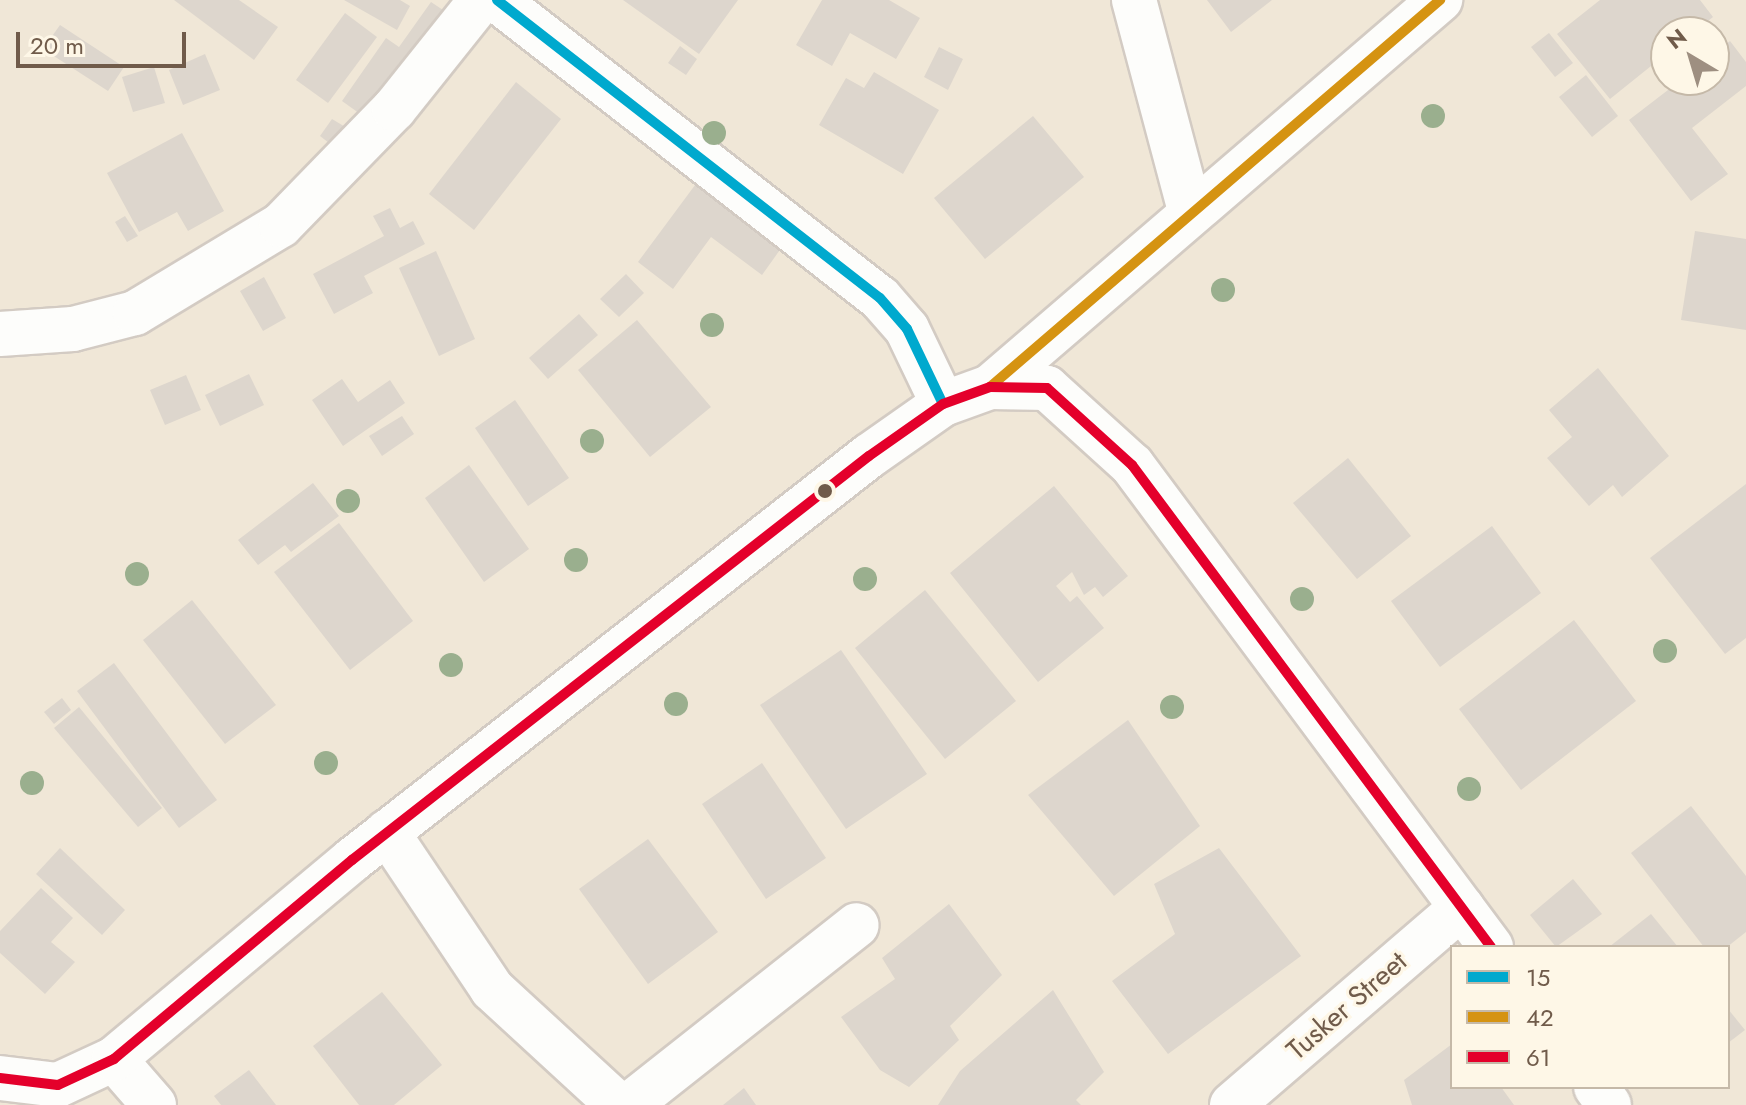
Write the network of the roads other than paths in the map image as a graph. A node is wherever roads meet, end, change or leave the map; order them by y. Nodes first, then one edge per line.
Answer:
1 (1134, 0) edge
2 (1440, 0) edge
3 (497, 1) edge
4 (1191, 214) junction
5 (0, 334) edge
6 (990, 387) junction
7 (943, 404) junction
8 (387, 832) junction
9 (1462, 907) junction
10 (857, 925) dead end
11 (1490, 945) edge
12 (114, 1059) junction
13 (0, 1078) edge
14 (50, 1095) edge
15 (154, 1105) edge
16 (618, 1105) edge
17 (629, 1105) edge
18 (1232, 1105) edge

1 - 4 street
2 - 4 street
3 - 5 street
3 - 7 street
4 - 6 street
6 - 7 street
6 - 9 street
7 - 8 street
8 - 12 street
8 - 16 street
9 - 11 street
9 - 18 street, Tusker Street
10 - 17 street
12 - 14 street
12 - 15 street
13 - 14 street

